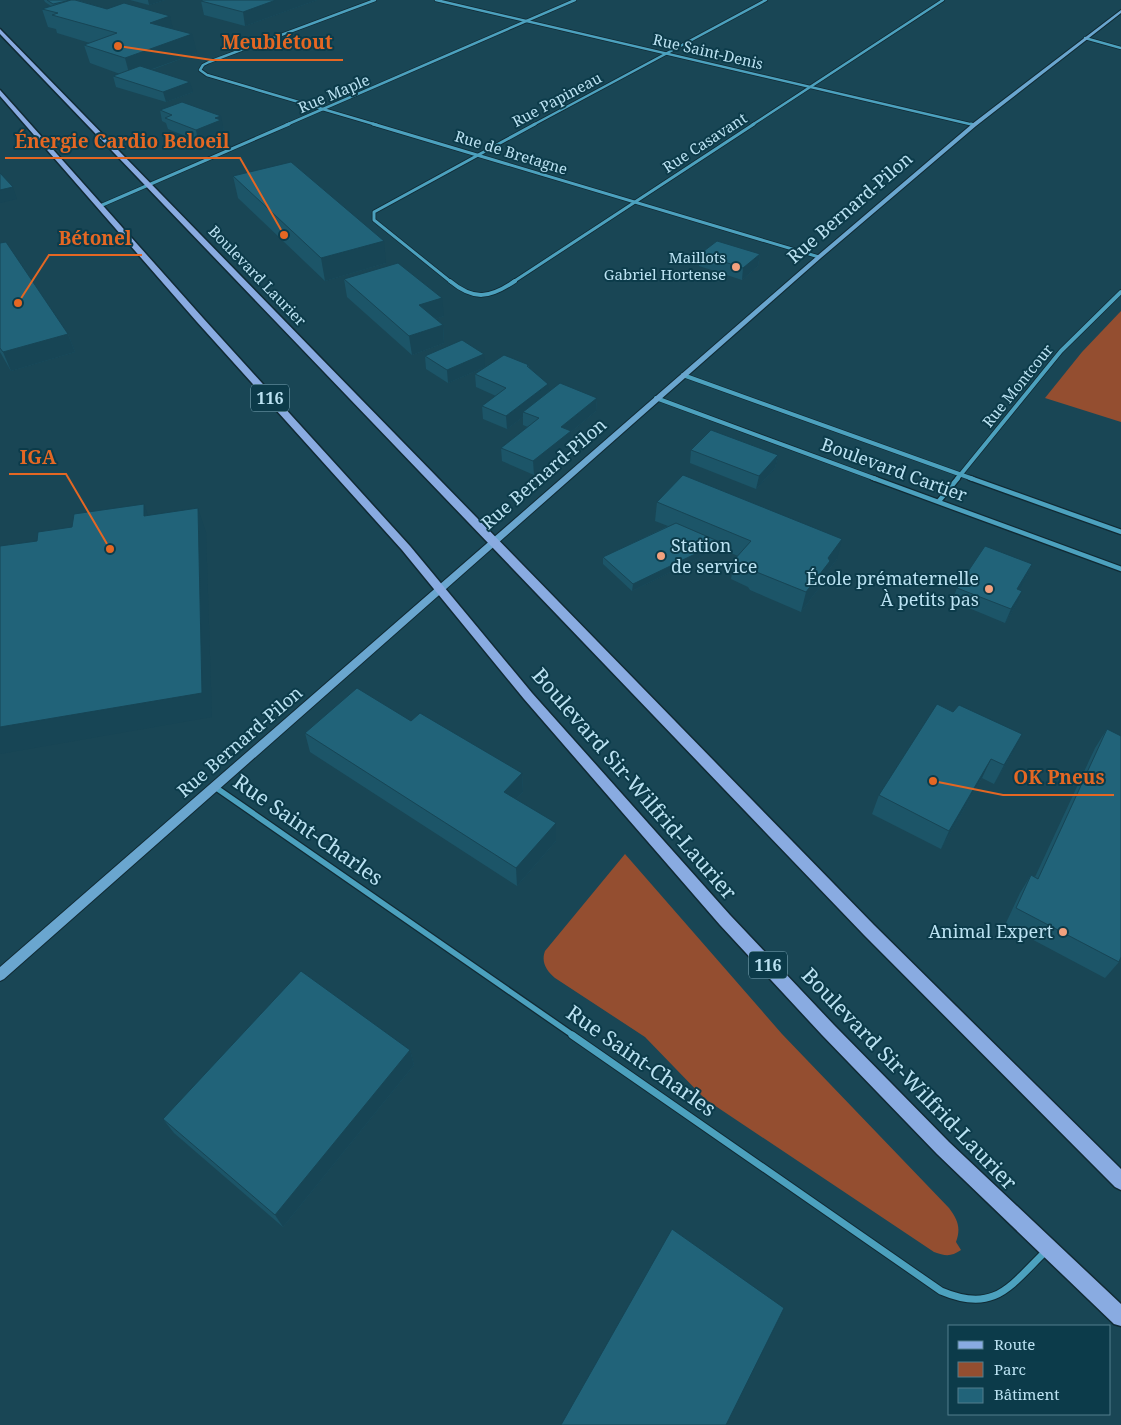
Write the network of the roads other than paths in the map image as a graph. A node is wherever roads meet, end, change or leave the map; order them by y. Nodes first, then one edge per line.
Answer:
1 (375, 0) edge
2 (436, 0) edge
3 (575, 0) edge
4 (766, 0) edge
5 (943, 0) edge
6 (1121, 11) edge
7 (528, 21) junction
8 (0, 30) edge
9 (1085, 38) junction
10 (1121, 48) edge
11 (667, 54) junction
12 (811, 87) junction
13 (0, 92) edge
14 (324, 110) junction
15 (974, 125) junction
16 (478, 155) junction
17 (151, 186) junction
18 (635, 202) junction
19 (100, 206) junction
20 (819, 257) junction
21 (1121, 292) edge
22 (476, 295) joint
23 (683, 376) junction
24 (656, 398) junction
25 (960, 474) junction
26 (939, 501) junction
27 (1121, 532) edge
28 (494, 541) junction
29 (1121, 569) edge
30 (441, 589) junction
31 (215, 787) junction
32 (0, 975) edge
33 (1121, 1181) edge
34 (1048, 1250) junction
35 (1121, 1318) edge

1 - 14 street, Rue de Bretagne
2 - 7 street, Rue Saint-Denis
3 - 7 street, Rue Maple
4 - 11 street, Rue Papineau
5 - 12 street, Rue Casavant
6 - 9 main road, Rue Bernard-Pilon
7 - 11 street, Rue Saint-Denis
7 - 14 street, Rue Maple
8 - 17 main road, Boulevard Laurier
9 - 10 street
9 - 15 main road, Rue Bernard-Pilon
11 - 12 street, Rue Saint-Denis
11 - 16 street, Rue Papineau
12 - 15 street, Rue Saint-Denis
12 - 18 street, Rue Casavant
13 - 19 main road, 116
14 - 16 street, Rue de Bretagne
14 - 17 street, Rue Maple
15 - 20 main road, Rue Bernard-Pilon
16 - 18 street, Rue de Bretagne
16 - 22 street, Rue Papineau
17 - 19 street, Rue Maple
17 - 28 main road, Boulevard Laurier
18 - 20 street, Rue de Bretagne
18 - 22 street, Rue Casavant
19 - 30 main road, 116
20 - 23 main road, Rue Bernard-Pilon
21 - 25 street, Rue Montcour
23 - 24 main road, Rue Bernard-Pilon
23 - 25 street, Boulevard Cartier
24 - 26 street, Boulevard Cartier
24 - 28 main road, Rue Bernard-Pilon
25 - 26 street, Rue Montcour
25 - 27 street, Boulevard Cartier
26 - 29 street, Boulevard Cartier
28 - 30 main road, Rue Bernard-Pilon
28 - 33 main road
30 - 31 main road, Rue Bernard-Pilon
30 - 34 main road, Boulevard Sir-Wilfrid-Laurier / 116
31 - 32 main road, Rue Bernard-Pilon
31 - 34 street, Rue Saint-Charles
34 - 35 main road, Boulevard Sir-Wilfrid-Laurier / 116

